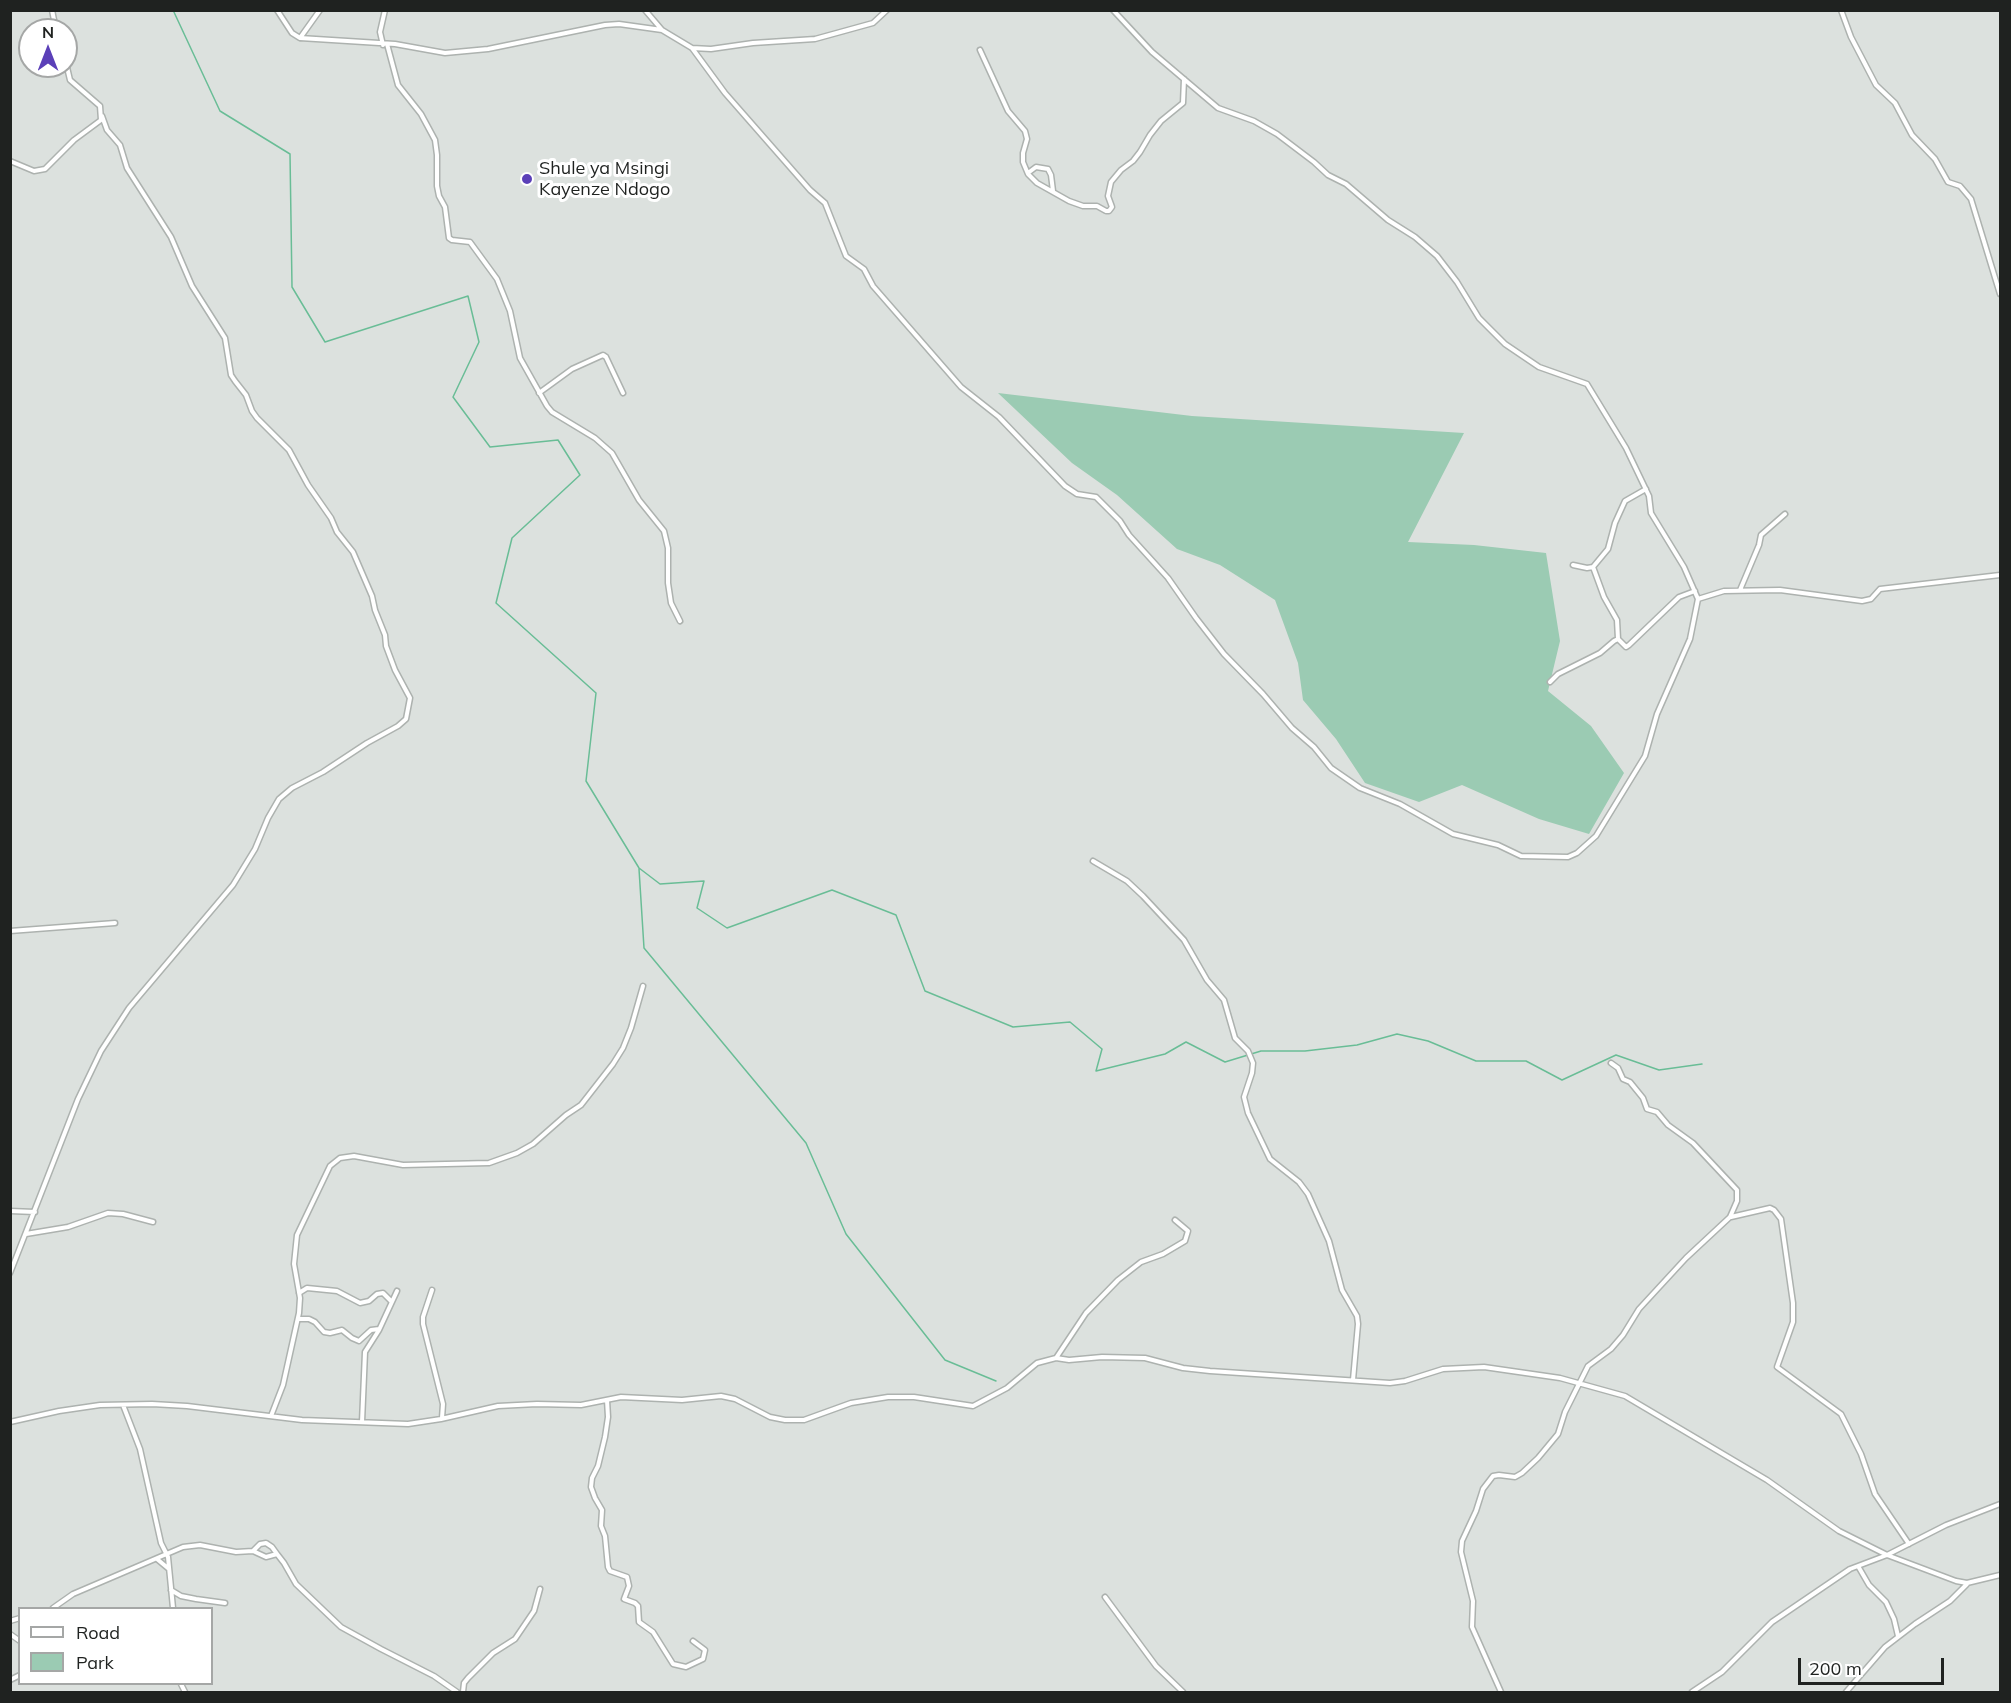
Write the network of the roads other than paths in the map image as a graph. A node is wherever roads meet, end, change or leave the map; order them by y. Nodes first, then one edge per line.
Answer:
1 (277, 10) edge
2 (320, 10) edge
3 (385, 10) edge
4 (645, 10) edge
5 (887, 10) edge
6 (1113, 10) edge
7 (1841, 10) edge
8 (662, 30) junction
9 (300, 38) junction
10 (385, 44) junction
11 (692, 48) junction
12 (980, 50) dead end
13 (70, 78) edge
14 (1184, 78) junction
15 (102, 116) junction
16 (10, 161) edge
17 (1028, 174) junction
18 (1053, 191) junction
19 (2001, 294) edge
20 (539, 393) junction
21 (622, 393) dead end
22 (1646, 489) junction
23 (1785, 514) dead end
24 (1573, 565) dead end
25 (1593, 567) junction
26 (2001, 575) edge
27 (1695, 591) junction
28 (1740, 591) junction
29 (1698, 599) junction
30 (680, 621) dead end
31 (1618, 639) junction
32 (1550, 682) dead end
33 (1093, 861) dead end
34 (115, 923) dead end
35 (10, 931) edge
36 (643, 986) dead end
37 (1611, 1063) dead end
38 (10, 1211) edge
39 (34, 1212) junction
40 (1730, 1217) junction
41 (1175, 1220) dead end
42 (153, 1222) dead end
43 (26, 1234) junction
44 (10, 1273) edge
45 (432, 1290) dead end
46 (397, 1291) dead end
47 (299, 1293) junction
48 (391, 1301) junction
49 (297, 1319) junction
50 (380, 1329) junction
51 (1056, 1358) junction
52 (1353, 1380) junction
53 (1578, 1383) junction
54 (607, 1400) junction
55 (123, 1405) junction
56 (271, 1416) junction
57 (441, 1419) junction
58 (10, 1422) edge
59 (362, 1422) junction
60 (2001, 1504) edge
61 (1909, 1544) junction
62 (253, 1551) junction
63 (167, 1552) junction
64 (277, 1554) junction
65 (1887, 1555) junction
66 (157, 1559) junction
67 (1858, 1566) junction
68 (169, 1569) junction
69 (2000, 1576) edge
70 (1967, 1583) junction
71 (540, 1589) dead end
72 (171, 1590) junction
73 (1105, 1597) dead end
74 (225, 1603) dead end
75 (54, 1607) edge
76 (173, 1607) edge
77 (1898, 1636) junction
78 (693, 1641) dead end
79 (457, 1692) edge
80 (463, 1692) edge
81 (1183, 1692) edge
82 (1501, 1692) edge
83 (1692, 1692) edge
84 (1846, 1692) edge

1 - 9 street
2 - 9 street
3 - 10 street
4 - 8 street
5 - 11 street
6 - 14 street
7 - 19 street
8 - 10 street
8 - 11 street
9 - 10 street
10 - 20 street
11 - 29 street
12 - 17 street
13 - 15 street
14 - 18 street
14 - 22 street
15 - 16 street
15 - 39 street
17 - 18 street
17 - 18 street
20 - 21 street
20 - 30 street
22 - 25 street
22 - 27 street
23 - 28 street
24 - 25 street
25 - 31 street
26 - 28 street
27 - 29 street
27 - 31 street
28 - 29 street
31 - 32 street
33 - 52 street
34 - 35 street
36 - 47 street
37 - 40 street
38 - 39 street
39 - 43 street
40 - 53 street
40 - 61 street
41 - 51 street
42 - 43 street
43 - 44 street
45 - 57 street
46 - 48 street
47 - 48 street
47 - 49 street
48 - 50 street
49 - 50 street
49 - 56 street
50 - 59 street
51 - 52 street
51 - 54 street
52 - 53 street
53 - 65 street
53 - 82 street
54 - 57 street
54 - 78 street
55 - 56 street
55 - 58 street
55 - 63 street
56 - 59 street
57 - 59 street
60 - 61 street
61 - 65 street
62 - 63 street
62 - 64 street
62 - 64 street
63 - 66 street
63 - 68 street
64 - 79 street
65 - 67 street
65 - 70 street
66 - 68 street
66 - 75 street
67 - 77 street
67 - 83 street
68 - 72 street
69 - 70 street
70 - 77 street
71 - 80 street
72 - 74 street
72 - 76 street
73 - 81 street
77 - 84 street

